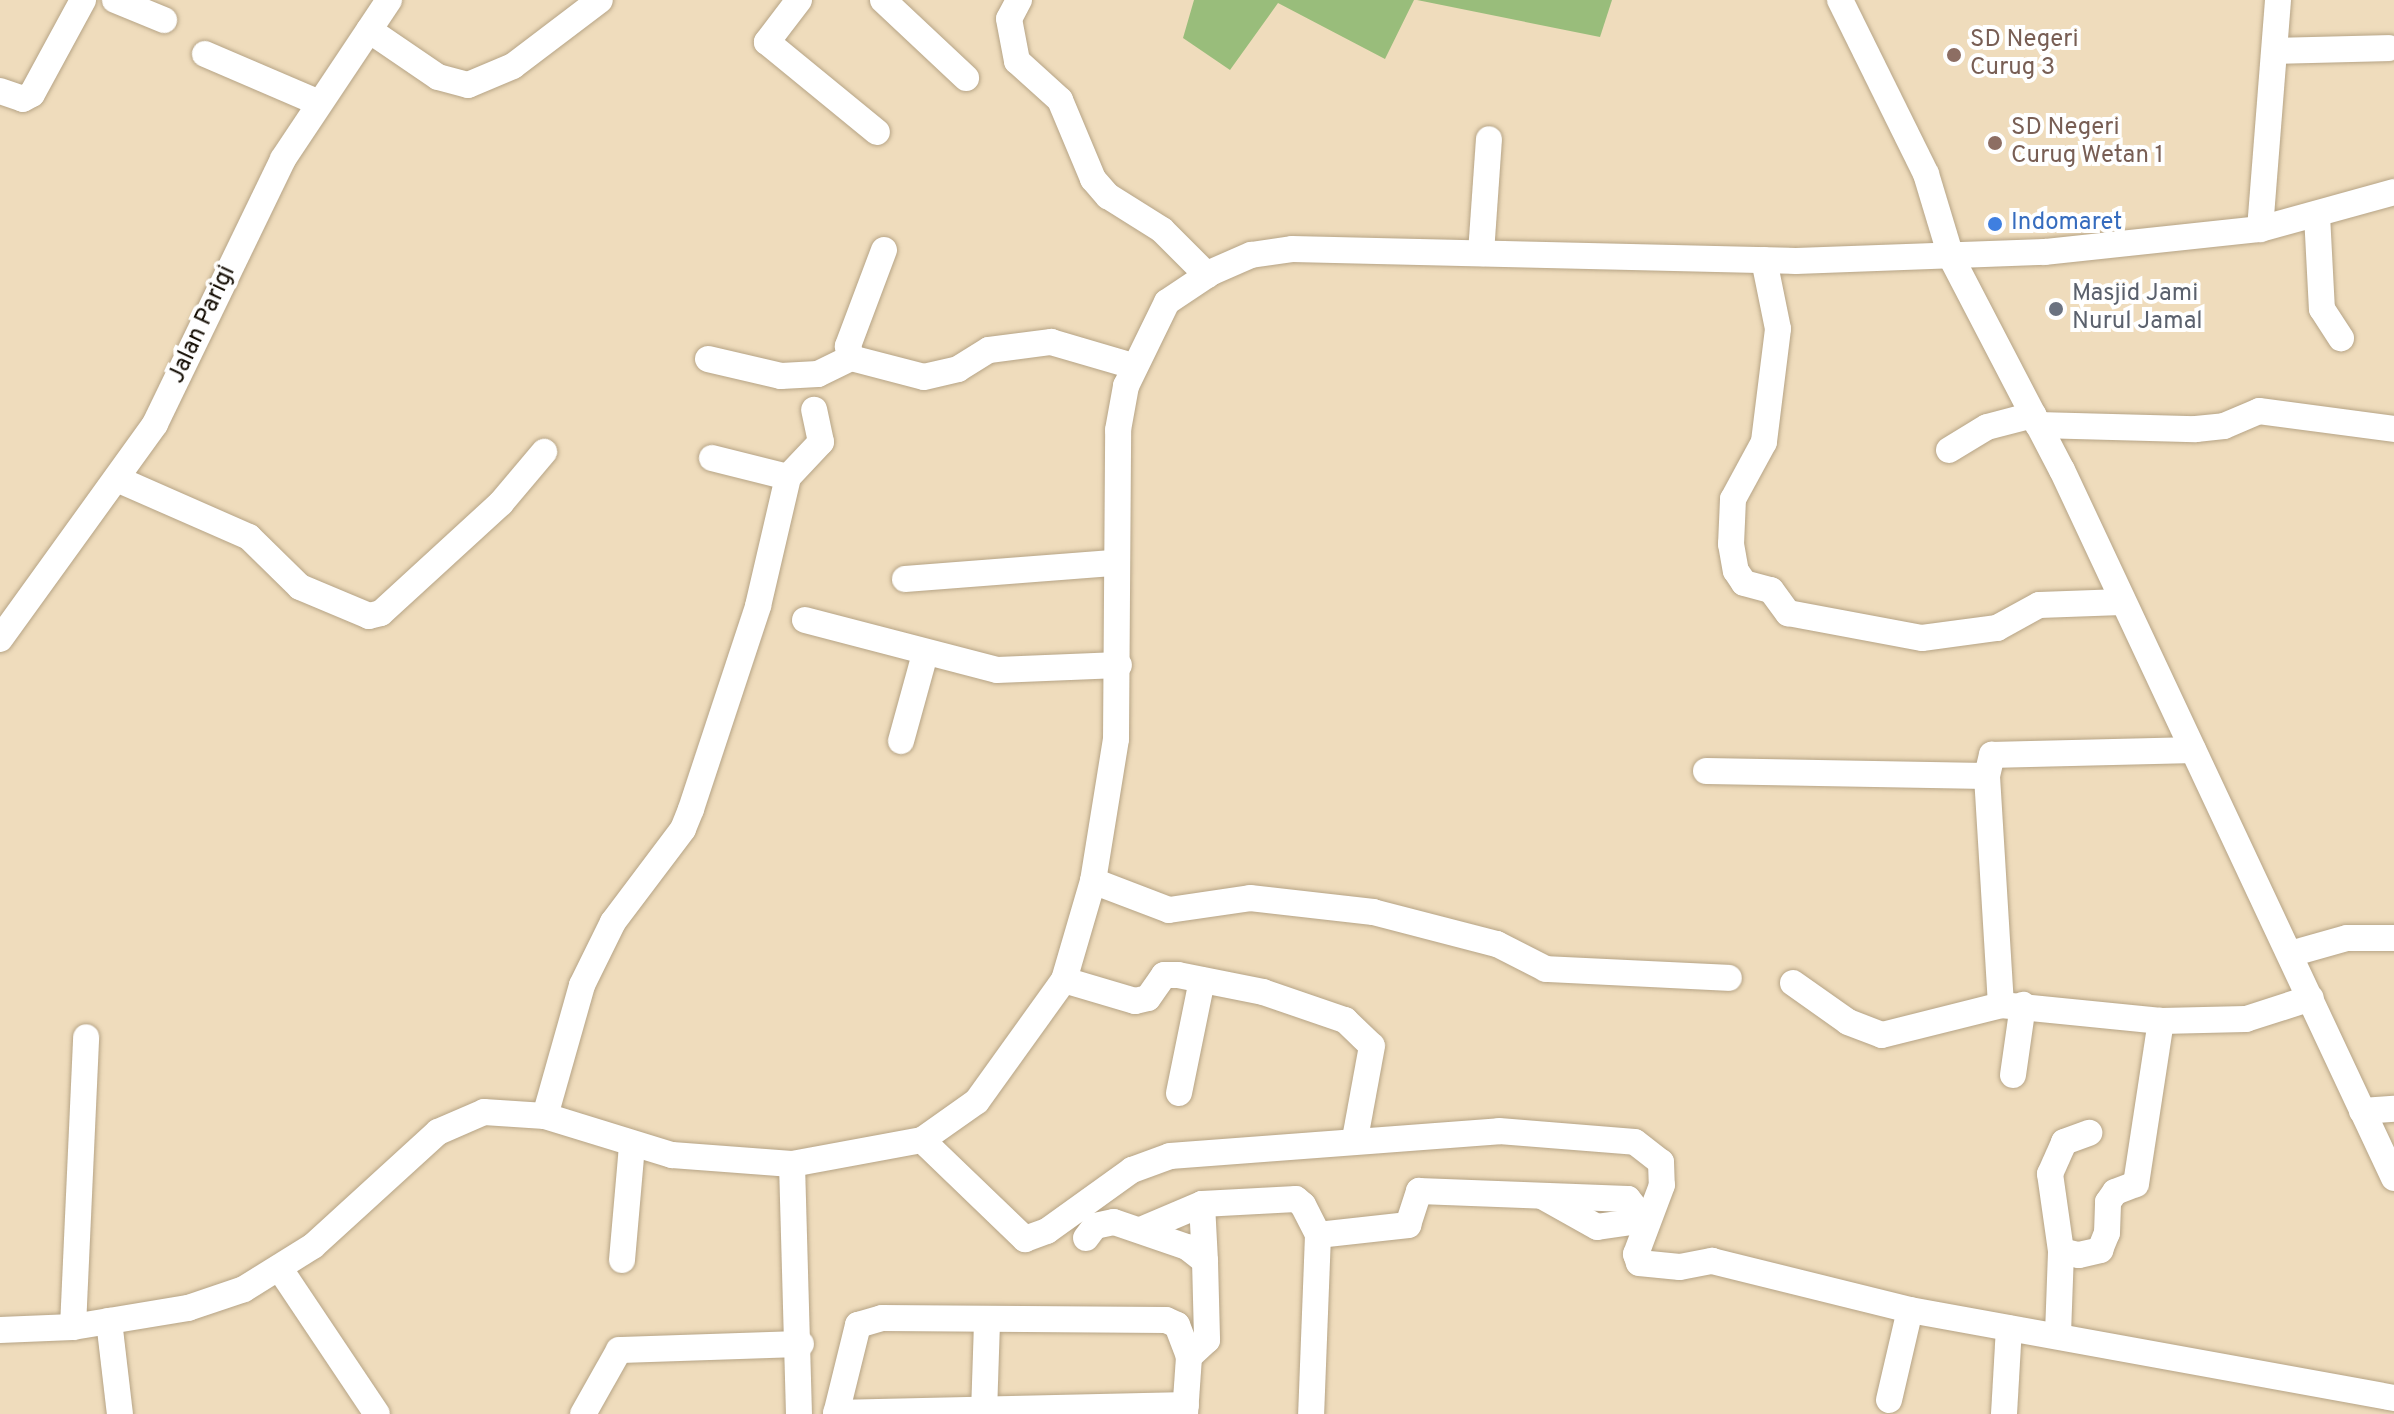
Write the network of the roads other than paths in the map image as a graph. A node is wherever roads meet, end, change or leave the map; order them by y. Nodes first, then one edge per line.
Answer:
1 (83, 0) edge
2 (115, 0) edge
3 (389, 0) edge
4 (600, 0) edge
5 (799, 0) edge
6 (883, 0) edge
7 (1019, 0) edge
8 (1840, 0) edge
9 (2278, 0) edge
10 (164, 20) dead end
11 (369, 30) junction
12 (2389, 48) dead end
13 (2275, 51) junction
14 (205, 54) dead end
15 (966, 78) dead end
16 (0, 91) edge
17 (317, 102) junction
18 (877, 132) dead end
19 (1489, 139) dead end
20 (2394, 192) edge
21 (2317, 215) junction
22 (2260, 229) junction
23 (884, 250) dead end
24 (1481, 253) junction
25 (1951, 257) junction
26 (1764, 260) junction
27 (1207, 275) junction
28 (2341, 338) dead end
29 (851, 358) junction
30 (708, 359) dead end
31 (1133, 366) junction
32 (814, 410) dead end
33 (2036, 420) junction
34 (2394, 429) edge
35 (1949, 450) dead end
36 (544, 452) dead end
37 (712, 458) dead end
38 (788, 477) junction
39 (117, 479) junction
40 (1115, 563) junction
41 (905, 579) dead end
42 (2122, 602) junction
43 (805, 620) dead end
44 (0, 639) edge
45 (925, 654) junction
46 (1119, 665) junction
47 (901, 741) dead end
48 (2193, 750) junction
49 (1706, 771) dead end
50 (1987, 776) junction
51 (1093, 881) junction
52 (2394, 938) edge
53 (2290, 954) junction
54 (1729, 978) dead end
55 (1064, 980) junction
56 (1202, 980) junction
57 (1793, 983) dead end
58 (2311, 998) junction
59 (2012, 1005) junction
60 (2161, 1021) junction
61 (86, 1037) dead end
62 (2013, 1075) dead end
63 (1179, 1093) dead end
64 (2394, 1109) edge
65 (2362, 1111) junction
66 (545, 1116) junction
67 (2089, 1133) dead end
68 (1355, 1139) junction
69 (922, 1140) junction
70 (632, 1146) junction
71 (792, 1164) junction
72 (2394, 1178) edge
73 (1542, 1196) dead end
74 (1202, 1204) junction
75 (1143, 1229) junction
76 (1318, 1235) junction
77 (1086, 1238) dead end
78 (2061, 1251) junction
79 (622, 1260) dead end
80 (1205, 1261) junction
81 (280, 1269) junction
82 (1910, 1310) junction
83 (109, 1321) junction
84 (987, 1321) junction
85 (73, 1327) junction
86 (2009, 1328) junction
87 (0, 1330) edge
88 (2058, 1334) junction
89 (801, 1344) junction
90 (1189, 1357) junction
91 (2394, 1398) edge
92 (1889, 1400) dead end
93 (1186, 1410) edge
94 (984, 1413) edge
95 (120, 1414) edge
96 (377, 1414) edge
97 (583, 1414) edge
98 (799, 1414) edge
99 (836, 1414) edge
100 (1311, 1414) edge
101 (2004, 1414) edge

1 - 16 street
2 - 10 street
3 - 11 street, Jalan Parigi
4 - 11 street
5 - 18 street
6 - 15 street
7 - 27 street
8 - 25 street
9 - 13 street
11 - 17 street, Jalan Parigi
12 - 13 street
13 - 22 street
14 - 17 street
17 - 39 street, Jalan Parigi
19 - 24 street
20 - 21 street
21 - 22 street
21 - 28 street
22 - 25 street
23 - 29 street
24 - 26 street
24 - 27 street
25 - 26 street
25 - 33 street
26 - 42 street
27 - 31 street
29 - 30 street
29 - 31 street
31 - 40 street
32 - 38 street
33 - 34 street
33 - 35 street
33 - 42 street
36 - 39 street
37 - 38 street
38 - 66 street
39 - 44 street, Jalan Parigi
40 - 41 street
40 - 46 street
42 - 48 street
43 - 45 street
45 - 46 street
45 - 47 street
46 - 51 street
48 - 50 street
48 - 53 street
49 - 50 street
50 - 59 street
51 - 54 street
51 - 55 street
52 - 53 street
53 - 58 street
55 - 56 street
55 - 69 street
56 - 63 street
56 - 68 street
57 - 59 street
58 - 60 street
58 - 65 street
59 - 60 street
59 - 62 street
60 - 78 street
61 - 85 street
64 - 65 street
65 - 72 street
66 - 70 street
66 - 81 street
67 - 78 street
68 - 69 street
68 - 82 street
69 - 71 street
70 - 71 street
70 - 79 street
71 - 89 street
73 - 76 street
74 - 75 street
74 - 76 street
74 - 80 street
75 - 77 street
75 - 80 street
76 - 100 street
78 - 88 street
80 - 90 street
81 - 83 street
81 - 96 street
82 - 86 street
82 - 92 street
83 - 85 street
83 - 95 street
84 - 90 street
84 - 94 street
84 - 99 street
85 - 87 street
86 - 88 street
86 - 101 street
88 - 91 street
89 - 97 street
89 - 98 street
90 - 93 street
93 - 94 street
94 - 99 street

